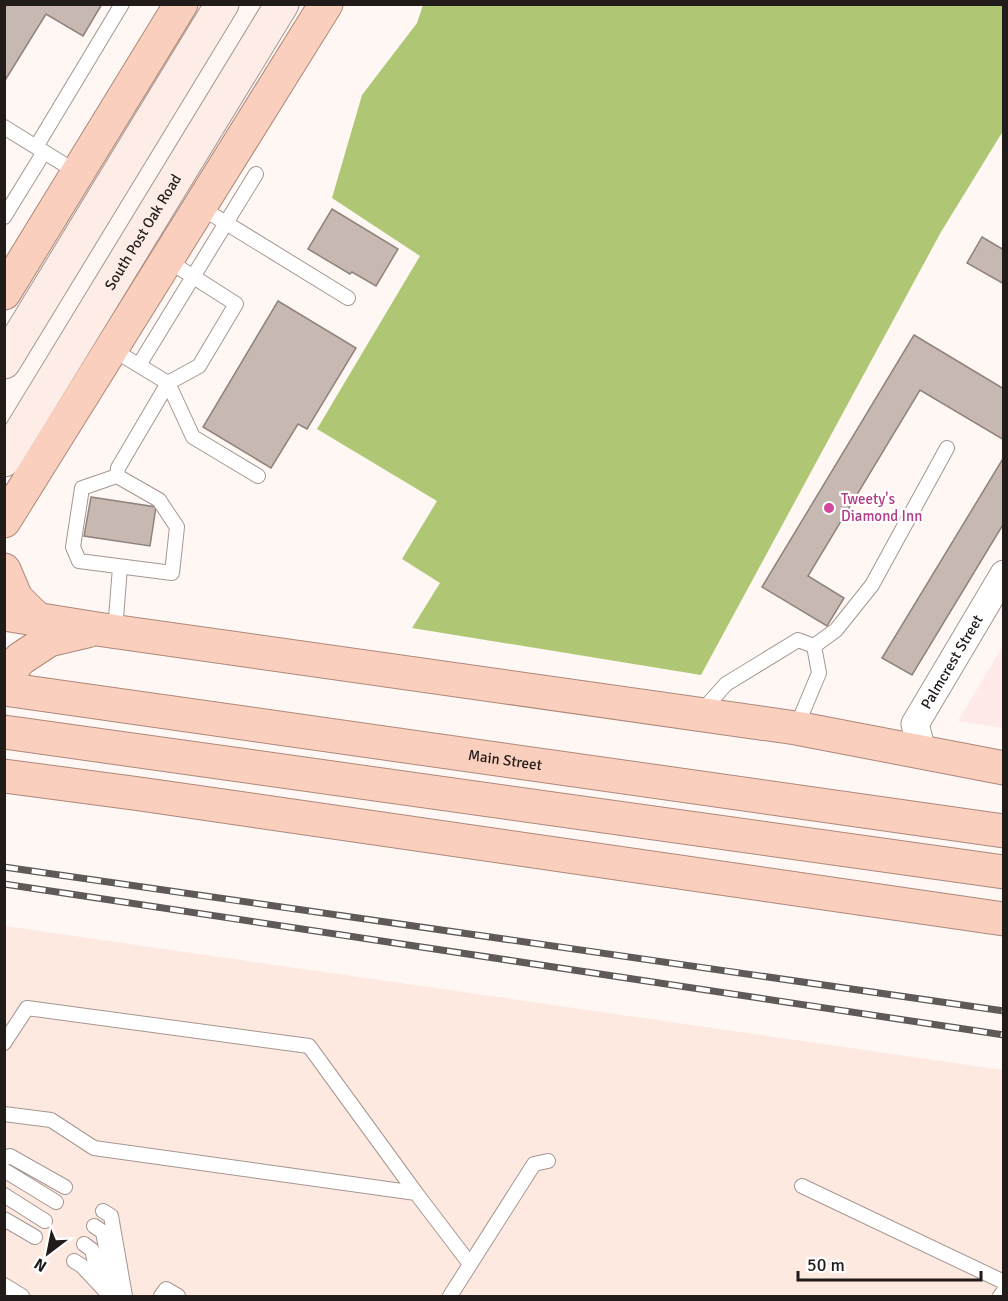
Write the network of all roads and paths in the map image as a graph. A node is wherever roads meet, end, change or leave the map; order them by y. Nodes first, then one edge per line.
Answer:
1 (122, 4) edge
2 (181, 4) edge
3 (222, 4) edge
4 (282, 4) edge
5 (326, 4) edge
6 (4, 127) edge
7 (40, 149) junction
8 (78, 173) junction
9 (256, 174) dead end
10 (213, 215) junction
11 (4, 217) edge
12 (180, 268) junction
13 (4, 293) edge
14 (348, 298) dead end
15 (125, 357) junction
16 (4, 362) edge
17 (168, 383) junction
18 (947, 448) dead end
19 (4, 460) edge
20 (117, 476) junction
21 (258, 477) dead end
22 (4, 521) edge
23 (120, 567) junction
24 (4, 570) edge
25 (1004, 574) edge
26 (4, 614) edge
27 (38, 620) junction
28 (106, 630) junction
29 (814, 646) junction
30 (4, 680) edge
31 (4, 690) edge
32 (699, 714) junction
33 (796, 728) junction
34 (4, 732) edge
35 (4, 747) edge
36 (921, 752) junction
37 (1004, 768) edge
38 (4, 776) edge
39 (140, 794) junction
40 (1004, 831) edge
41 (1004, 872) edge
42 (1004, 919) edge
43 (4, 1043) edge
44 (4, 1114) edge
45 (4, 1159) edge
46 (548, 1161) dead end
47 (4, 1173) edge
48 (802, 1186) dead end
49 (65, 1187) dead end
50 (416, 1193) junction
51 (4, 1195) edge
52 (56, 1203) dead end
53 (103, 1211) dead end
54 (4, 1219) edge
55 (45, 1221) dead end
56 (94, 1226) dead end
57 (35, 1237) dead end
58 (84, 1244) dead end
59 (74, 1261) dead end
60 (470, 1264) junction
61 (1004, 1282) edge
62 (4, 1286) edge
63 (105, 1291) edge
64 (1004, 1291) edge
65 (22, 1296) edge
66 (115, 1296) edge
67 (126, 1296) edge
68 (161, 1296) edge
69 (178, 1296) edge
70 (450, 1296) edge
71 (1000, 1296) edge

1 - 7 lane
2 - 8 highway
3 - 16 main road
4 - 19 main road, South Post Oak Road
5 - 10 highway
6 - 7 lane
7 - 8 lane
7 - 11 lane
8 - 13 highway
9 - 10 lane
10 - 12 highway
10 - 14 lane
12 - 15 highway
12 - 17 lane
15 - 17 lane
15 - 22 highway
17 - 20 lane
17 - 21 lane
18 - 29 lane
20 - 23 lane
20 - 23 lane
23 - 28 lane
24 - 27 highway
25 - 36 street, Palmcrest Street
26 - 27 highway
27 - 28 highway
28 - 30 highway
28 - 32 highway
29 - 32 lane
29 - 33 lane
31 - 40 highway, Main Street
32 - 33 highway
33 - 36 highway
34 - 41 highway
35 - 39 highway
36 - 37 highway
38 - 39 highway
39 - 42 highway
43 - 50 lane
44 - 50 lane
45 - 49 lane
46 - 60 lane
47 - 52 lane
48 - 61 lane
50 - 60 lane
51 - 55 lane
53 - 67 lane
54 - 57 lane
56 - 66 lane
58 - 63 lane
59 - 63 lane
60 - 70 lane
62 - 65 lane
64 - 71 lane
68 - 69 lane

